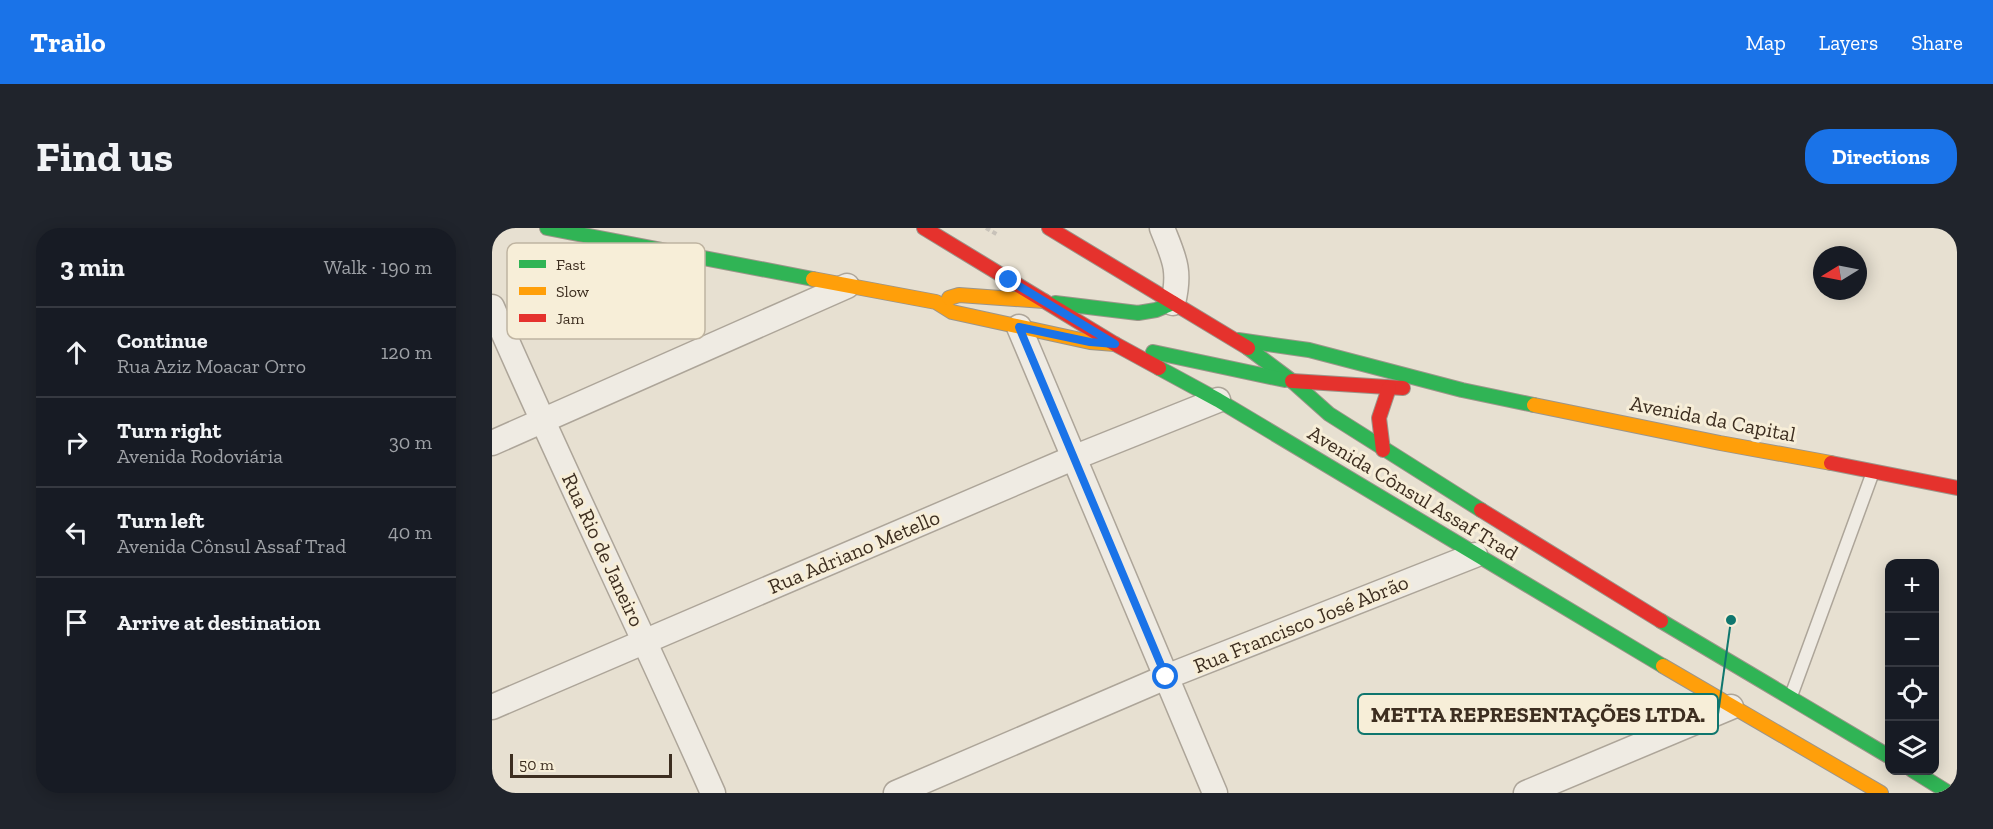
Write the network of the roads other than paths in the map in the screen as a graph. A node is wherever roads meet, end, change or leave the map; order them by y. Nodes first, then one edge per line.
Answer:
1 (547, 228) edge
2 (924, 228) edge
3 (1049, 228) edge
4 (1162, 228) edge
5 (625, 243) edge
6 (705, 259) edge
7 (847, 286) junction
8 (1044, 301) junction
9 (936, 302) junction
10 (1173, 303) junction
11 (492, 307) edge
12 (1019, 327) junction
13 (1238, 340) junction
14 (1115, 344) junction
15 (1292, 381) junction
16 (1389, 388) junction
17 (1461, 390) junction
18 (1218, 400) junction
19 (542, 422) junction
20 (492, 443) edge
21 (1383, 450) junction
22 (1073, 458) junction
23 (1874, 470) junction
24 (1957, 488) edge
25 (1475, 555) junction
26 (1518, 563) dead end
27 (1598, 597) dead end
28 (1628, 601) junction
29 (646, 641) junction
30 (1166, 677) junction
31 (1791, 697) junction
32 (492, 707) edge
33 (1731, 707) junction
34 (1885, 754) edge
35 (1919, 775) edge
36 (713, 793) edge
37 (896, 793) edge
38 (1215, 793) edge
39 (1526, 793) edge
40 (1881, 793) edge
41 (1949, 793) edge

1 - 5 main road
2 - 8 main road, Avenida Cônsul Assaf Trad
3 - 10 main road, Avenida Cônsul Assaf Trad
4 - 10 street
6 - 7 main road
7 - 9 main road
7 - 19 street
8 - 9 main road
8 - 10 main road
8 - 14 main road, Avenida Cônsul Assaf Trad
9 - 12 main road
10 - 13 main road, Avenida Cônsul Assaf Trad
11 - 19 street, Rua Rio de Janeiro
12 - 14 main road
12 - 22 street
13 - 15 main road, Avenida Cônsul Assaf Trad
13 - 17 main road, Avenida da Capital
14 - 15 main road, Avenida da Capital
14 - 18 main road, Avenida Cônsul Assaf Trad
15 - 16 main road, Avenida da Capital
15 - 21 main road, Avenida Cônsul Assaf Trad
16 - 17 main road, Avenida da Capital
16 - 21 main road
17 - 23 main road, Avenida da Capital
18 - 22 street, Rua Adriano Metello
18 - 25 main road, Avenida Cônsul Assaf Trad
19 - 20 street
19 - 29 street, Rua Rio de Janeiro
21 - 28 main road, Avenida Cônsul Assaf Trad
22 - 29 street, Rua Adriano Metello
22 - 30 street
23 - 24 main road, Avenida da Capital
23 - 31 lane
25 - 26 main road
25 - 30 street, Rua Francisco José Abrão
25 - 33 main road, Avenida Cônsul Assaf Trad
27 - 28 main road
28 - 31 main road, Avenida Cônsul Assaf Trad
29 - 32 street, Rua Adriano Metello
29 - 36 street, Rua Rio de Janeiro
30 - 37 street, Rua Francisco José Abrão
30 - 38 street
31 - 34 main road, Avenida Cônsul Assaf Trad
33 - 39 street
33 - 40 main road, Avenida Cônsul Assaf Trad
35 - 41 main road

